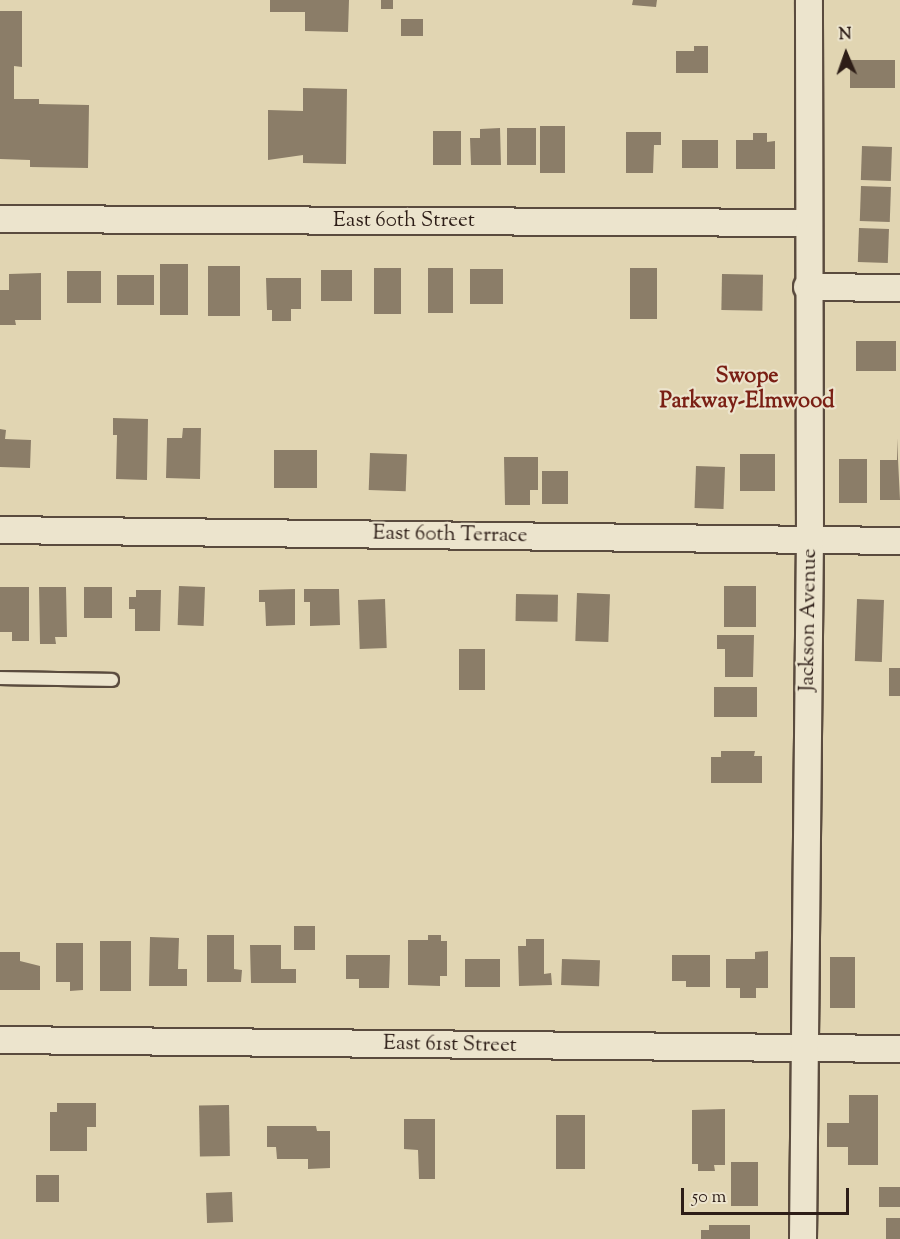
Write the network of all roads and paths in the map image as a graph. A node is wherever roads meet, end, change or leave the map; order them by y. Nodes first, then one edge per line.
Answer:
1 (809, 0) edge
2 (0, 219) edge
3 (808, 223) junction
4 (807, 287) junction
5 (900, 288) edge
6 (0, 530) edge
7 (810, 540) junction
8 (900, 541) edge
9 (0, 678) edge
10 (112, 680) dead end
11 (0, 1040) edge
12 (804, 1048) junction
13 (900, 1049) edge
14 (803, 1239) edge

1 - 3 street, Jackson Avenue
2 - 3 street, East 60th Street
3 - 4 street, Jackson Avenue
4 - 5 street
4 - 7 street, Jackson Avenue
6 - 7 street, East 60th Terrace
7 - 8 street, East 60th Terrace
7 - 12 street, Jackson Avenue
9 - 10 lane
11 - 12 street, East 61st Street
12 - 13 street, East 61st Street
12 - 14 street, Jackson Avenue

